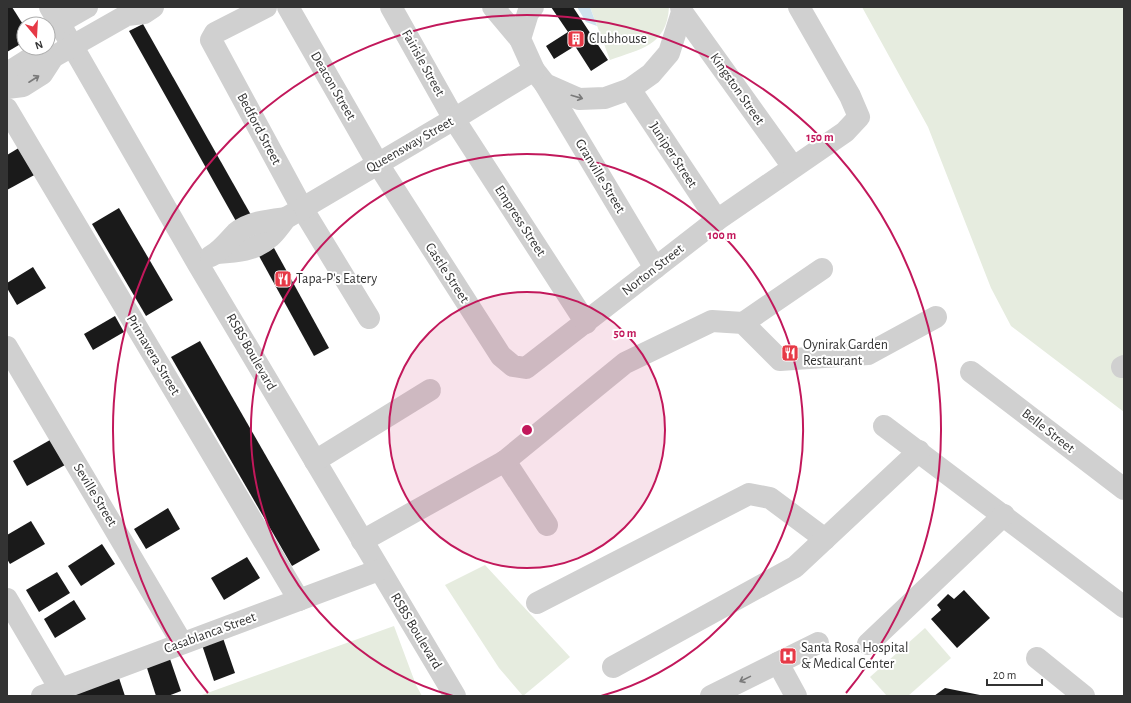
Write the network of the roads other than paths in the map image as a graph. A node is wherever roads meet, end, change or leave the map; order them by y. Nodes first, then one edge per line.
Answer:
1 (87, 7) edge
2 (153, 7) edge
3 (266, 7) edge
4 (288, 7) edge
5 (391, 7) edge
6 (493, 7) edge
7 (533, 7) edge
8 (799, 7) edge
9 (681, 9) edge
10 (129, 11) edge
11 (54, 15) edge
12 (520, 39) junction
13 (72, 46) junction
14 (54, 57) junction
15 (7, 76) edge
16 (539, 77) junction
17 (7, 88) edge
18 (630, 89) junction
19 (7, 109) edge
20 (454, 119) junction
21 (378, 164) junction
22 (793, 167) junction
23 (294, 213) junction
24 (717, 220) junction
25 (198, 264) junction
26 (655, 268) junction
27 (822, 269) dead end
28 (936, 317) dead end
29 (369, 318) dead end
30 (586, 323) junction
31 (743, 323) junction
32 (7, 347) edge
33 (526, 368) joint
34 (972, 372) dead end
35 (430, 390) dead end
36 (884, 426) dead end
37 (919, 451) junction
38 (315, 461) junction
39 (505, 461) junction
40 (1124, 489) edge
41 (1004, 515) junction
42 (547, 525) dead end
43 (825, 539) junction
44 (362, 541) junction
45 (379, 570) junction
46 (1121, 599) edge
47 (7, 600) edge
48 (299, 600) junction
49 (537, 603) dead end
50 (182, 643) junction
51 (818, 643) dead end
52 (868, 644) dead end
53 (1037, 658) dead end
54 (778, 663) junction
55 (613, 667) dead end
56 (51, 693) edge
57 (455, 696) edge
58 (711, 696) edge
59 (796, 696) edge
60 (1084, 696) edge

1 - 11 street
2 - 10 street
3 - 23 street, Bedford Street
4 - 21 street, Deacon Street
5 - 20 street, Fairisle Street
6 - 12 street
7 - 12 street
8 - 22 street, Norton Street
9 - 18 street
9 - 22 street, Kingston Street
10 - 13 street
11 - 13 street, RSBS Boulevard
12 - 16 street
13 - 14 street
13 - 25 street, RSBS Boulevard
14 - 15 street
17 -> 14 street
16 -> 18 street
16 - 20 street, Queensway Street
16 - 26 street, Granville Street
18 - 24 street, Juniper Street
19 - 48 street, Primavera Street
20 - 21 street, Queensway Street
20 - 30 street, Empress Street
21 - 23 street, Queensway Street
21 - 33 street, Castle Street
22 - 24 street, Norton Street
23 - 25 street, Queensway Street
23 - 29 street, Bedford Street
24 - 26 street, Norton Street
25 - 38 street, RSBS Boulevard
26 - 30 street, Norton Street
27 - 31 street
28 - 31 street
30 - 33 street, Norton Street
31 - 39 street
32 - 50 street, Seville Street
34 - 40 street, Belle Street
35 - 38 street
36 - 37 street
37 - 41 street
37 - 43 street
38 - 44 street, RSBS Boulevard
39 - 42 street
39 - 44 street
41 - 46 street
41 - 52 street
43 - 49 street
43 - 55 street
44 - 45 street, RSBS Boulevard
45 - 48 street, Casablanca Street
45 - 57 street, RSBS Boulevard
47 - 56 street
48 - 50 street, Casablanca Street
50 - 56 street, Casablanca Street
51 - 54 street
53 - 60 street
54 -> 58 street
54 - 59 street

